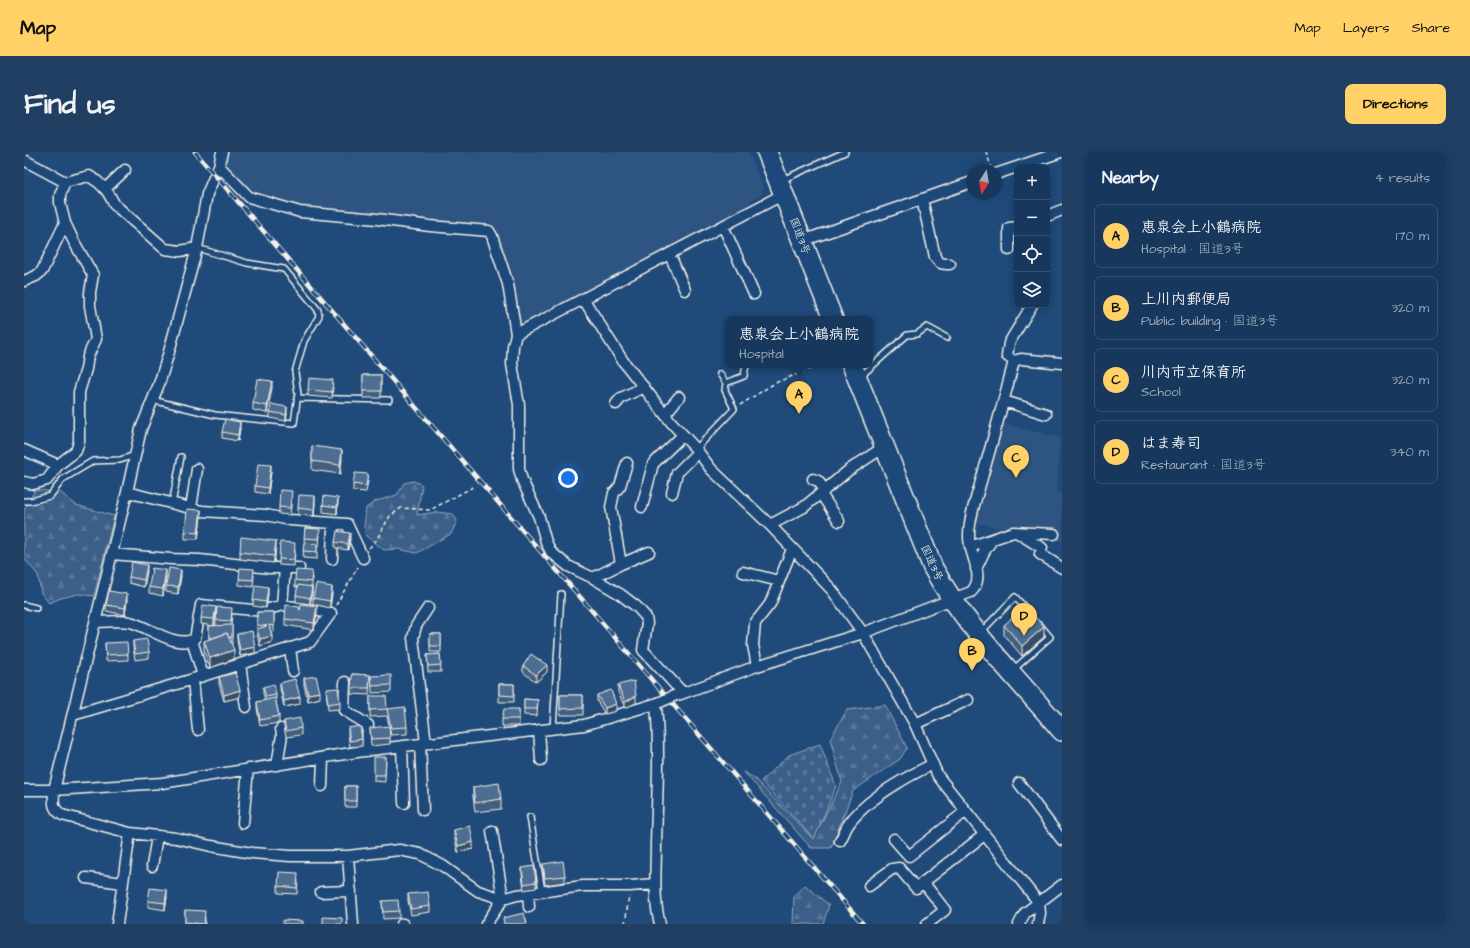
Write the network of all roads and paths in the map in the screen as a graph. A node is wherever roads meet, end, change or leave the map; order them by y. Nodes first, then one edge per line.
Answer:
1 (222, 152) edge
2 (767, 152) edge
3 (845, 152) edge
4 (986, 152) edge
5 (1061, 152) edge
6 (1045, 155) edge
7 (24, 160) edge
8 (991, 164) edge
9 (1032, 164) edge
10 (219, 166) junction
11 (1014, 168) edge
12 (125, 170) dead end
13 (1002, 172) edge
14 (65, 182) junction
15 (966, 184) edge
16 (782, 188) junction
17 (105, 189) junction
18 (922, 199) junction
19 (1062, 210) edge
20 (1050, 215) edge
21 (65, 222) junction
22 (723, 226) junction
23 (1014, 227) edge
24 (802, 241) junction
25 (196, 248) junction
26 (1009, 250) dead end
27 (670, 255) junction
28 (950, 264) dead end
29 (24, 281) edge
30 (685, 290) dead end
31 (754, 294) dead end
32 (584, 300) junction
33 (1030, 308) edge
34 (832, 316) edge
35 (516, 334) junction
36 (947, 338) dead end
37 (873, 359) edge
38 (1014, 361) junction
39 (1062, 363) edge
40 (745, 368) edge
41 (812, 368) edge
42 (854, 372) edge
43 (720, 374) dead end
44 (726, 383) junction
45 (644, 387) junction
46 (678, 397) dead end
47 (297, 398) junction
48 (152, 400) junction
49 (388, 400) dead end
50 (1004, 401) junction
51 (616, 404) dead end
52 (734, 409) junction
53 (665, 414) junction
54 (1046, 414) dead end
55 (683, 435) junction
56 (884, 447) junction
57 (24, 450) edge
58 (697, 451) junction
59 (136, 454) junction
60 (181, 457) dead end
61 (627, 463) dead end
62 (58, 465) junction
63 (197, 469) dead end
64 (813, 479) dead end
65 (24, 482) edge
66 (475, 486) dead end
67 (127, 492) junction
68 (672, 492) dead end
69 (823, 492) junction
70 (24, 501) edge
71 (172, 504) junction
72 (642, 507) dead end
73 (191, 508) junction
74 (839, 521) dead end
75 (332, 524) junction
76 (770, 525) junction
77 (1016, 532) junction
78 (1054, 534) dead end
79 (992, 540) junction
80 (970, 547) junction
81 (792, 549) junction
82 (649, 552) dead end
83 (112, 554) junction
84 (363, 558) junction
85 (332, 559) dead end
86 (622, 564) junction
87 (285, 568) junction
88 (299, 568) dead end
89 (1062, 568) edge
90 (976, 569) junction
91 (743, 572) dead end
92 (593, 578) junction
93 (779, 581) junction
94 (561, 594) dead end
95 (951, 599) junction
96 (24, 604) edge
97 (282, 605) junction
98 (36, 608) dead end
99 (428, 608) dead end
100 (331, 613) junction
101 (1030, 614) edge
102 (1035, 620) edge
103 (96, 622) junction
104 (863, 633) junction
105 (979, 634) junction
106 (192, 640) junction
107 (290, 648) junction
108 (240, 664) junction
109 (757, 666) junction
110 (293, 671) dead end
111 (1011, 672) junction
112 (203, 676) junction
113 (192, 680) junction
114 (345, 682) dead end
115 (679, 694) junction
116 (968, 700) dead end
117 (657, 703) junction
118 (246, 707) dead end
119 (337, 713) dead end
120 (348, 713) junction
121 (73, 715) junction
122 (915, 724) junction
123 (553, 728) junction
124 (280, 729) dead end
125 (198, 730) dead end
126 (539, 730) junction
127 (1062, 731) edge
128 (423, 744) junction
129 (402, 746) junction
130 (367, 750) junction
131 (323, 758) junction
132 (541, 760) dead end
133 (933, 764) junction
134 (277, 765) junction
135 (248, 769) junction
136 (1019, 783) dead end
137 (322, 786) dead end
138 (24, 790) edge
139 (54, 790) junction
140 (404, 803) dead end
141 (423, 810) dead end
142 (966, 811) junction
143 (530, 817) dead end
144 (243, 823) dead end
145 (492, 831) dead end
146 (130, 832) junction
147 (984, 835) junction
148 (157, 836) junction
149 (894, 839) dead end
150 (1062, 840) edge
151 (840, 842) dead end
152 (348, 856) junction
153 (152, 866) dead end
154 (86, 878) dead end
155 (123, 882) junction
156 (923, 882) junction
157 (656, 884) junction
158 (1062, 885) edge
159 (630, 886) junction
160 (869, 886) dead end
161 (351, 891) junction
162 (542, 891) junction
163 (321, 892) dead end
164 (528, 893) junction
165 (504, 899) junction
166 (1039, 903) junction
167 (529, 907) dead end
168 (491, 921) edge
169 (117, 924) edge
170 (353, 924) edge
171 (625, 924) edge
172 (660, 924) edge
173 (927, 924) edge
174 (1019, 924) edge
175 (1038, 924) edge

1 - 10 street
2 - 16 highway, 国道3号
3 - 16 lane
4 - 8 path
5 - 6 street
6 - 9 street
7 - 14 street
10 - 25 street
10 - 35 street
11 - 13 street
12 - 17 street
14 - 17 street
14 - 21 street
15 - 18 street
16 - 22 street
16 - 24 highway, 国道3号
17 - 25 street
18 - 24 street
18 - 28 street
19 - 20 street
21 - 29 street
21 - 62 street
22 - 27 street
22 - 31 street
23 - 26 street
24 - 34 highway, 国道3号
25 - 47 lane
25 - 48 street
27 - 30 street
27 - 32 street
32 - 35 street
32 - 45 street
33 - 38 street
35 - 92 street
36 - 37 lane
38 - 39 street
38 - 50 street
40 - 44 lane
41 - 52 path
42 - 56 highway, 国道3号
43 - 44 lane
44 - 52 lane
45 - 51 street
45 - 53 street
46 - 53 street
47 - 48 lane
47 - 49 lane
48 - 59 street
50 - 54 street
50 - 80 street
52 - 58 lane
53 - 55 street
55 - 58 street
55 - 72 street
56 - 69 street
56 - 95 highway, 国道3号
57 - 62 street
58 - 68 street
58 - 76 street
59 - 67 street
59 - 70 lane
60 - 71 lane
61 - 86 street
62 - 65 street
63 - 73 street
64 - 69 street
66 - 84 path
67 - 71 street
67 - 83 street
69 - 74 street
69 - 76 street
71 - 73 street
73 - 75 street
75 - 84 street
75 - 85 street
76 - 81 street
77 - 78 street
77 - 79 street
77 - 89 street
79 - 80 street
79 - 90 street
80 - 90 street
81 - 93 street
81 - 104 street
82 - 86 street
83 - 87 street
83 - 103 street
84 - 100 path
86 - 92 street
87 - 88 street
87 - 97 street
90 - 95 street
91 - 93 street
92 - 115 street
93 - 109 street
94 - 123 lane
95 - 104 street
95 - 105 highway, 国道3号
96 - 98 lane
97 - 100 street
97 - 106 street
99 - 128 street
100 - 107 street
101 - 105 lane
102 - 111 lane
103 - 106 street
103 - 121 street
104 - 109 street
104 - 122 street
105 - 111 highway, 国道3号
106 - 112 street
107 - 108 street
107 - 110 street
108 - 112 street
108 - 118 street
109 - 115 street
111 - 127 highway, 国道3号
112 - 113 street
113 - 121 street
113 - 125 street
114 - 120 street
115 - 117 street, bridge
116 - 122 street
117 - 123 street
117 - 157 street
119 - 120 street
120 - 130 street
121 - 139 street
122 - 133 street
123 - 126 street
124 - 134 street
126 - 128 street
126 - 132 street
128 - 129 street
128 - 141 street
129 - 130 street
129 - 140 street
130 - 131 street
131 - 134 street
131 - 137 street
133 - 142 street
133 - 151 street
134 - 135 street
135 - 139 street
135 - 144 street
136 - 150 street
138 - 139 street
139 - 146 street
142 - 147 street
142 - 149 street
143 - 162 lane
145 - 165 street
146 - 148 street
146 - 155 street
147 - 156 street
147 - 166 street
148 - 152 street
148 - 153 street
152 - 161 street
152 - 165 street
154 - 155 street
155 - 169 street
156 - 160 street
156 - 173 street
157 - 159 street
157 - 172 street
158 - 166 street
159 - 162 street
159 - 171 path
161 - 163 street
161 - 170 street
162 - 164 street
164 - 165 street
164 - 167 street
165 - 168 street
166 - 174 street
166 - 175 street

